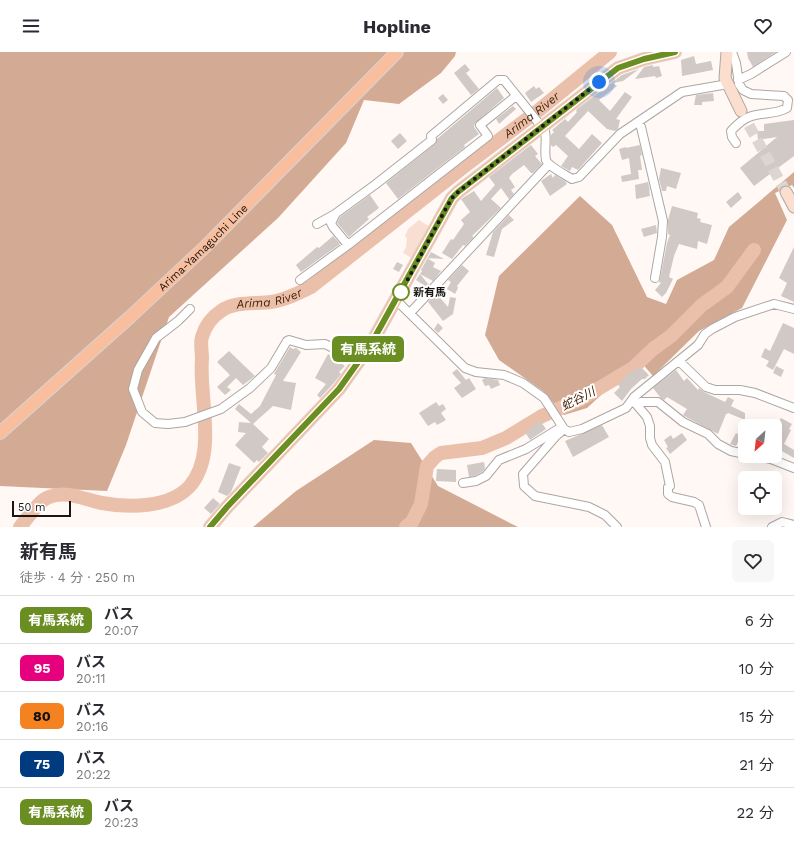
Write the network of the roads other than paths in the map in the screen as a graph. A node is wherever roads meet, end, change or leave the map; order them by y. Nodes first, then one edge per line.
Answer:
1 (397, 52) edge
2 (675, 52) edge
3 (727, 52) edge
4 (732, 52) edge
5 (786, 52) edge
6 (738, 80) junction
7 (728, 84) junction
8 (516, 96) junction
9 (740, 111) tunnel mouth
10 (638, 122) junction
11 (539, 124) junction
12 (736, 143) dead end
13 (548, 164) junction
14 (786, 192) tunnel mouth
15 (794, 207) edge
16 (335, 214) junction
17 (317, 224) dead end
18 (348, 245) junction
19 (655, 278) dead end
20 (300, 280) dead end
21 (396, 300) junction
22 (794, 308) edge
23 (190, 309) dead end
24 (410, 313) junction
25 (679, 360) junction
26 (359, 361) junction
27 (634, 402) junction
28 (794, 408) edge
29 (562, 426) junction
30 (0, 433) edge
31 (738, 452) edge
32 (781, 463) edge
33 (794, 468) edge
34 (463, 483) dead end
35 (794, 526) edge
36 (210, 527) edge
37 (617, 527) edge
38 (706, 527) edge
39 (772, 527) edge

1 - 30 main road, Arima-Yamaguchi Line
2 - 11 main road
3 - 7 main road
4 - 6 street
5 - 6 street
6 - 12 street
7 - 9 main road
7 - 10 street
8 - 11 street
8 - 16 street
8 - 18 street
10 - 13 street
10 - 19 street
11 - 13 street
11 - 21 main road
13 - 24 street
14 - 15 main road
16 - 17 street
16 - 18 street
18 - 20 street
21 - 24 street
21 - 26 main road
22 - 25 street
23 - 26 street
24 - 29 street
25 - 27 street
25 - 28 street
26 - 36 main road
27 - 29 street
27 - 31 street
27 - 38 street
29 - 34 street
29 - 37 street
32 - 33 street
35 - 39 street

